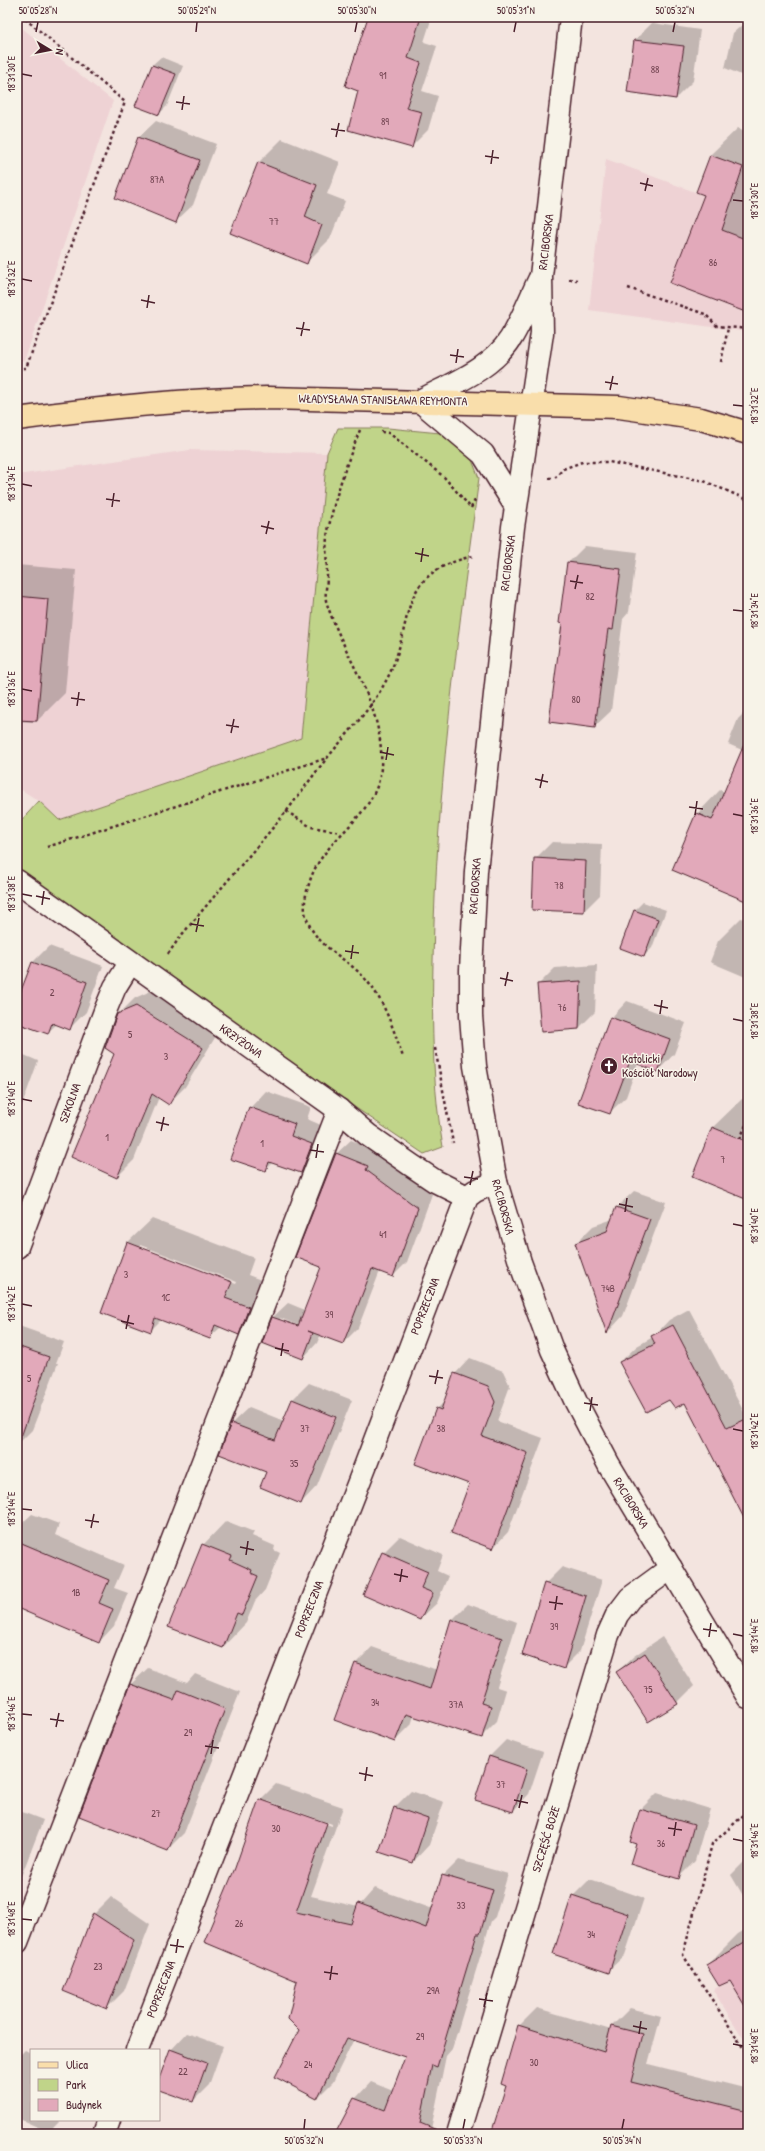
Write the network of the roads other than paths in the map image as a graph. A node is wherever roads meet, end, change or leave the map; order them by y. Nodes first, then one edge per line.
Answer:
1 (571, 17) edge
2 (542, 276) junction
3 (420, 401) junction
4 (531, 404) junction
5 (17, 419) edge
6 (748, 433) edge
7 (515, 505) junction
8 (17, 881) edge
9 (130, 963) junction
10 (339, 1110) junction
11 (496, 1182) junction
12 (467, 1197) junction
13 (17, 1247) edge
14 (671, 1568) junction
15 (748, 1697) edge
16 (17, 1942) edge
17 (137, 2049) edge
18 (110, 2121) edge
19 (104, 2134) edge
20 (458, 2134) edge

1 - 2 street, RACIBORSKA
2 - 3 street
2 - 4 street, RACIBORSKA
3 - 4 main road, WŁADYSŁAWA STANISŁAWA REYMONTA
3 - 5 main road, WŁADYSŁAWA STANISŁAWA REYMONTA
3 - 7 street
4 - 6 main road, WŁADYSŁAWA STANISŁAWA REYMONTA
4 - 7 street, RACIBORSKA
7 - 11 street, RACIBORSKA
8 - 9 street, KRZYŻOWA
9 - 10 street, KRZYŻOWA
9 - 13 street, SZKOLNA
10 - 12 street, KRZYŻOWA
10 - 16 street
11 - 12 street
11 - 14 street, RACIBORSKA
12 - 17 street, POPRZECZNA
14 - 15 street, RACIBORSKA
14 - 20 street, SZCZĘŚĆ BOŻE
18 - 19 street

